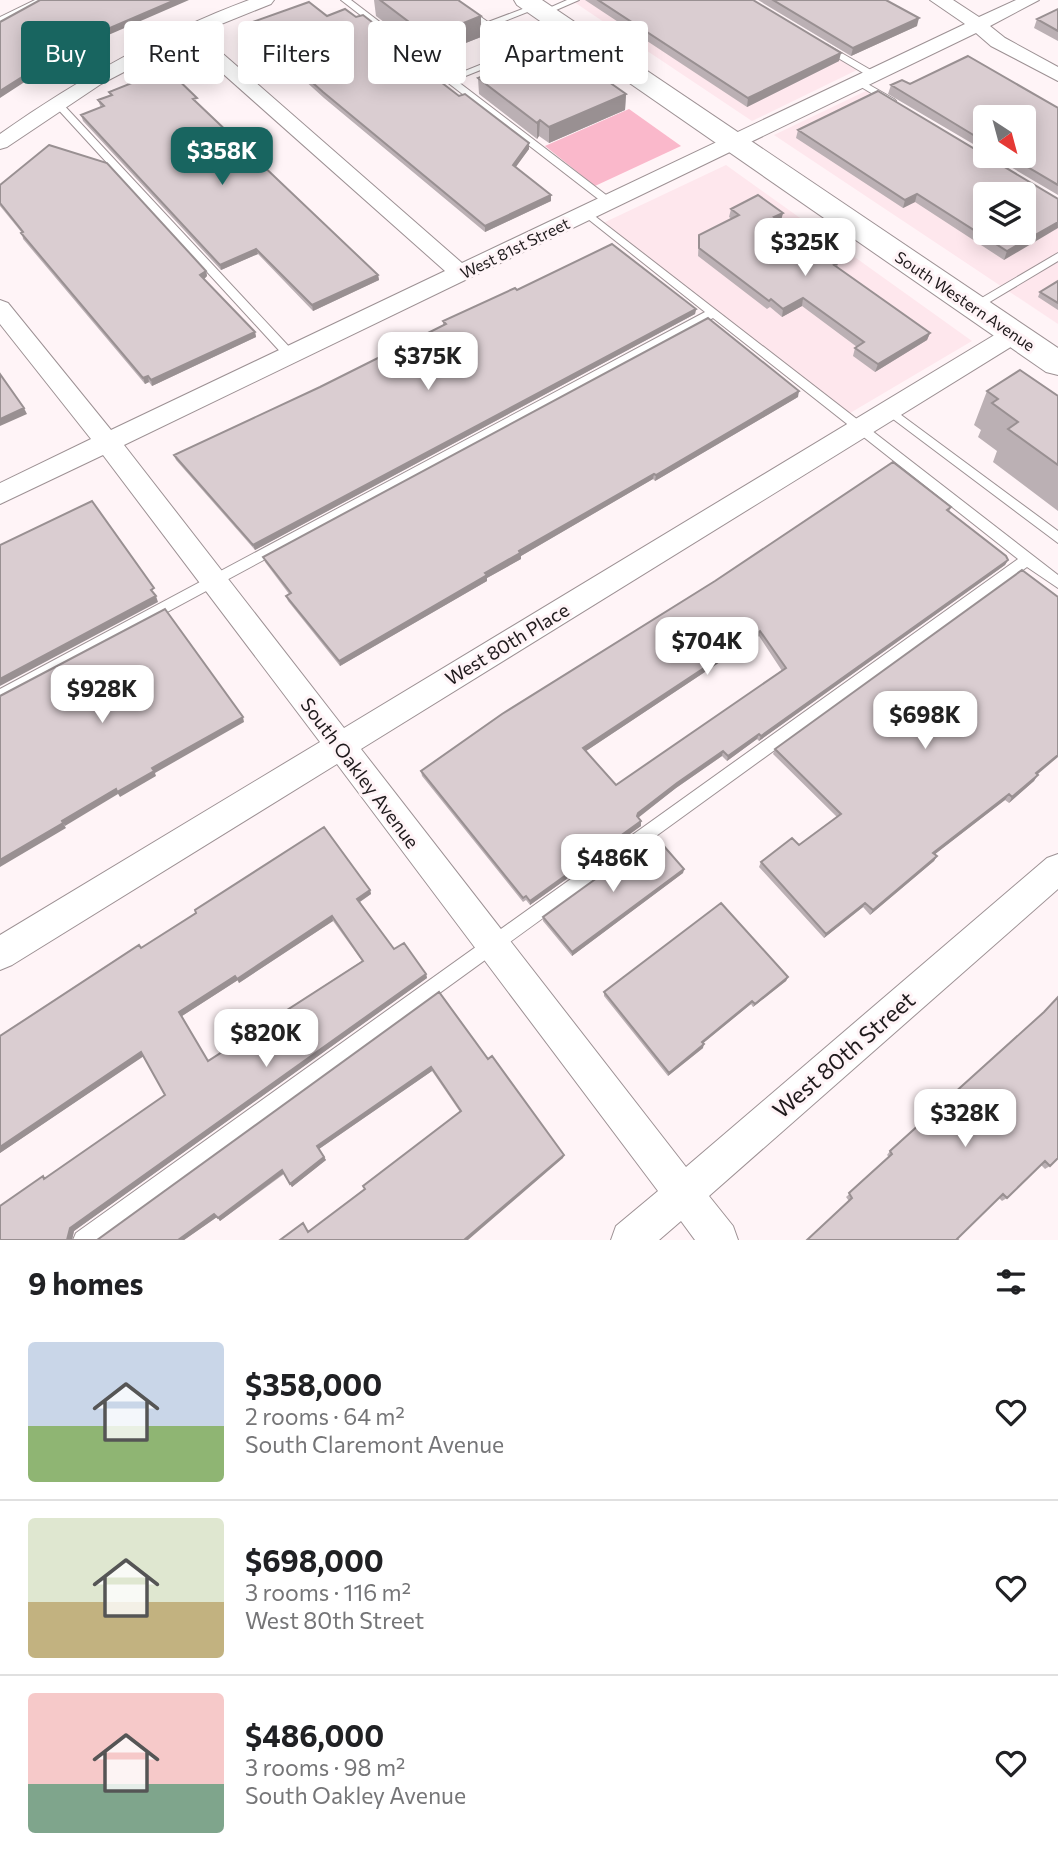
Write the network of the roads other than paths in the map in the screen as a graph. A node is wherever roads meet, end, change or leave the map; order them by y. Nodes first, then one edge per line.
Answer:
1 (42, 0) edge
2 (265, 0) edge
3 (345, 0) edge
4 (575, 0) edge
5 (939, 0) edge
6 (1030, 0) edge
7 (535, 6) edge
8 (461, 7) edge
9 (0, 21) edge
10 (213, 21) edge
11 (557, 21) edge
12 (977, 26) junction
13 (817, 42) edge
14 (124, 63) edge
15 (224, 65) edge
16 (1058, 75) edge
17 (866, 78) junction
18 (648, 84) edge
19 (57, 103) junction
20 (904, 110) edge
21 (0, 143) edge
22 (735, 143) junction
23 (610, 203) junction
24 (587, 214) junction
25 (1058, 256) edge
26 (461, 274) junction
27 (974, 306) junction
28 (0, 308) edge
29 (714, 313) junction
30 (1014, 334) junction
31 (290, 355) junction
32 (1058, 364) edge
33 (889, 410) junction
34 (860, 428) junction
35 (108, 443) junction
36 (0, 494) edge
37 (1058, 538) edge
38 (1028, 559) junction
39 (213, 581) junction
40 (1058, 583) edge
41 (0, 696) edge
42 (339, 746) junction
43 (1058, 870) edge
44 (492, 945) junction
45 (0, 954) edge
46 (684, 1193) junction
47 (83, 1240) edge
48 (630, 1240) edge
49 (719, 1240) edge

1 - 9 lane
2 - 10 street
3 - 23 lane
4 - 7 lane
5 - 12 street
6 - 12 street, West 81st Street
7 - 8 lane
7 - 11 main road, South Western Avenue
12 - 16 street
12 - 17 street, West 81st Street
13 - 17 lane
14 - 19 street
15 - 26 street
17 - 20 lane
17 - 22 street, West 81st Street
18 - 22 main road, South Western Avenue
19 - 21 street
19 - 31 lane
22 - 23 street, West 81st Street
22 - 27 main road, South Western Avenue
23 - 24 street, West 81st Street
24 - 26 street, West 81st Street
24 - 29 lane
25 - 27 lane
26 - 31 street, West 81st Street
27 - 30 main road, South Western Avenue
28 - 35 street, South Oakley Avenue
29 - 34 lane
29 - 39 lane
30 - 32 main road, South Western Avenue
30 - 33 street, West 80th Place
31 - 35 street, West 81st Street
33 - 34 street, West 80th Place
33 - 37 lane
34 - 38 lane
34 - 42 street, West 80th Place
35 - 36 street, West 81st Street
35 - 39 street, South Oakley Avenue
38 - 40 lane
38 - 44 lane
39 - 41 lane
39 - 42 street, South Oakley Avenue
42 - 44 street, South Oakley Avenue
42 - 45 street, West 80th Place
43 - 46 street, West 80th Street
44 - 46 street, South Oakley Avenue
44 - 47 lane
46 - 48 street, West 80th Street
46 - 49 street, South Oakley Avenue

